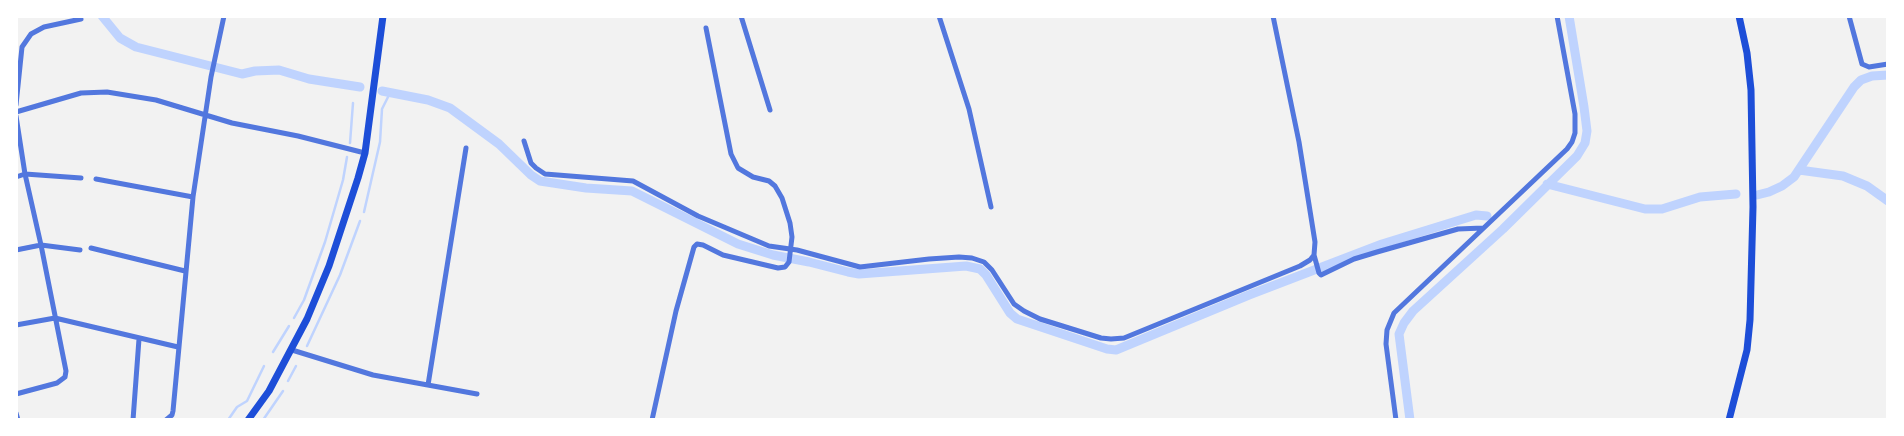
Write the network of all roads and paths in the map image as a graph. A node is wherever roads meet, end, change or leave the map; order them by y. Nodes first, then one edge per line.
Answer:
1 (224, 16) edge
2 (383, 16) edge
3 (740, 16) edge
4 (939, 16) edge
5 (1273, 16) edge
6 (1557, 16) edge
7 (1739, 16) edge
8 (1849, 16) edge
9 (80, 19) dead end
10 (706, 28) dead end
11 (19, 47) edge
12 (1888, 64) edge
13 (16, 105) edge
14 (770, 110) dead end
15 (16, 112) edge
16 (206, 114) junction
17 (16, 116) edge
18 (524, 141) dead end
19 (466, 148) dead end
20 (365, 153) junction
21 (25, 174) junction
22 (16, 177) edge
23 (81, 178) dead end
24 (96, 179) dead end
25 (193, 197) junction
26 (991, 207) dead end
27 (1483, 228) junction
28 (41, 245) junction
29 (91, 248) dead end
30 (16, 250) edge
31 (80, 250) dead end
32 (791, 250) junction
33 (1314, 257) junction
34 (185, 271) junction
35 (55, 318) junction
36 (16, 325) edge
37 (139, 338) junction
38 (178, 347) junction
39 (292, 350) junction
40 (428, 385) junction
41 (16, 394) edge
42 (477, 394) dead end
43 (16, 413) edge
44 (18, 420) edge
45 (133, 420) edge
46 (166, 420) edge
47 (248, 420) edge
48 (652, 420) edge
49 (1396, 420) edge
50 (1729, 420) edge

1 - 16 street
2 - 20 main road
3 - 14 street
4 - 26 street
5 - 33 street
6 - 27 street
7 - 50 main road
8 - 12 street
9 - 11 street
10 - 32 street
11 - 13 street
15 - 16 street
16 - 20 street
16 - 25 street
17 - 21 street
18 - 32 street
19 - 40 street
20 - 39 main road
21 - 22 street
21 - 23 street
21 - 28 street
24 - 25 street
25 - 34 street
27 - 33 street
27 - 49 street
28 - 30 street
28 - 31 street
28 - 35 street
29 - 34 street
32 - 33 street
32 - 48 street
34 - 38 street
35 - 36 street
35 - 37 street
35 - 41 street
37 - 38 street
37 - 45 street
38 - 46 street
39 - 40 street
39 - 47 main road
40 - 42 street
43 - 44 street

